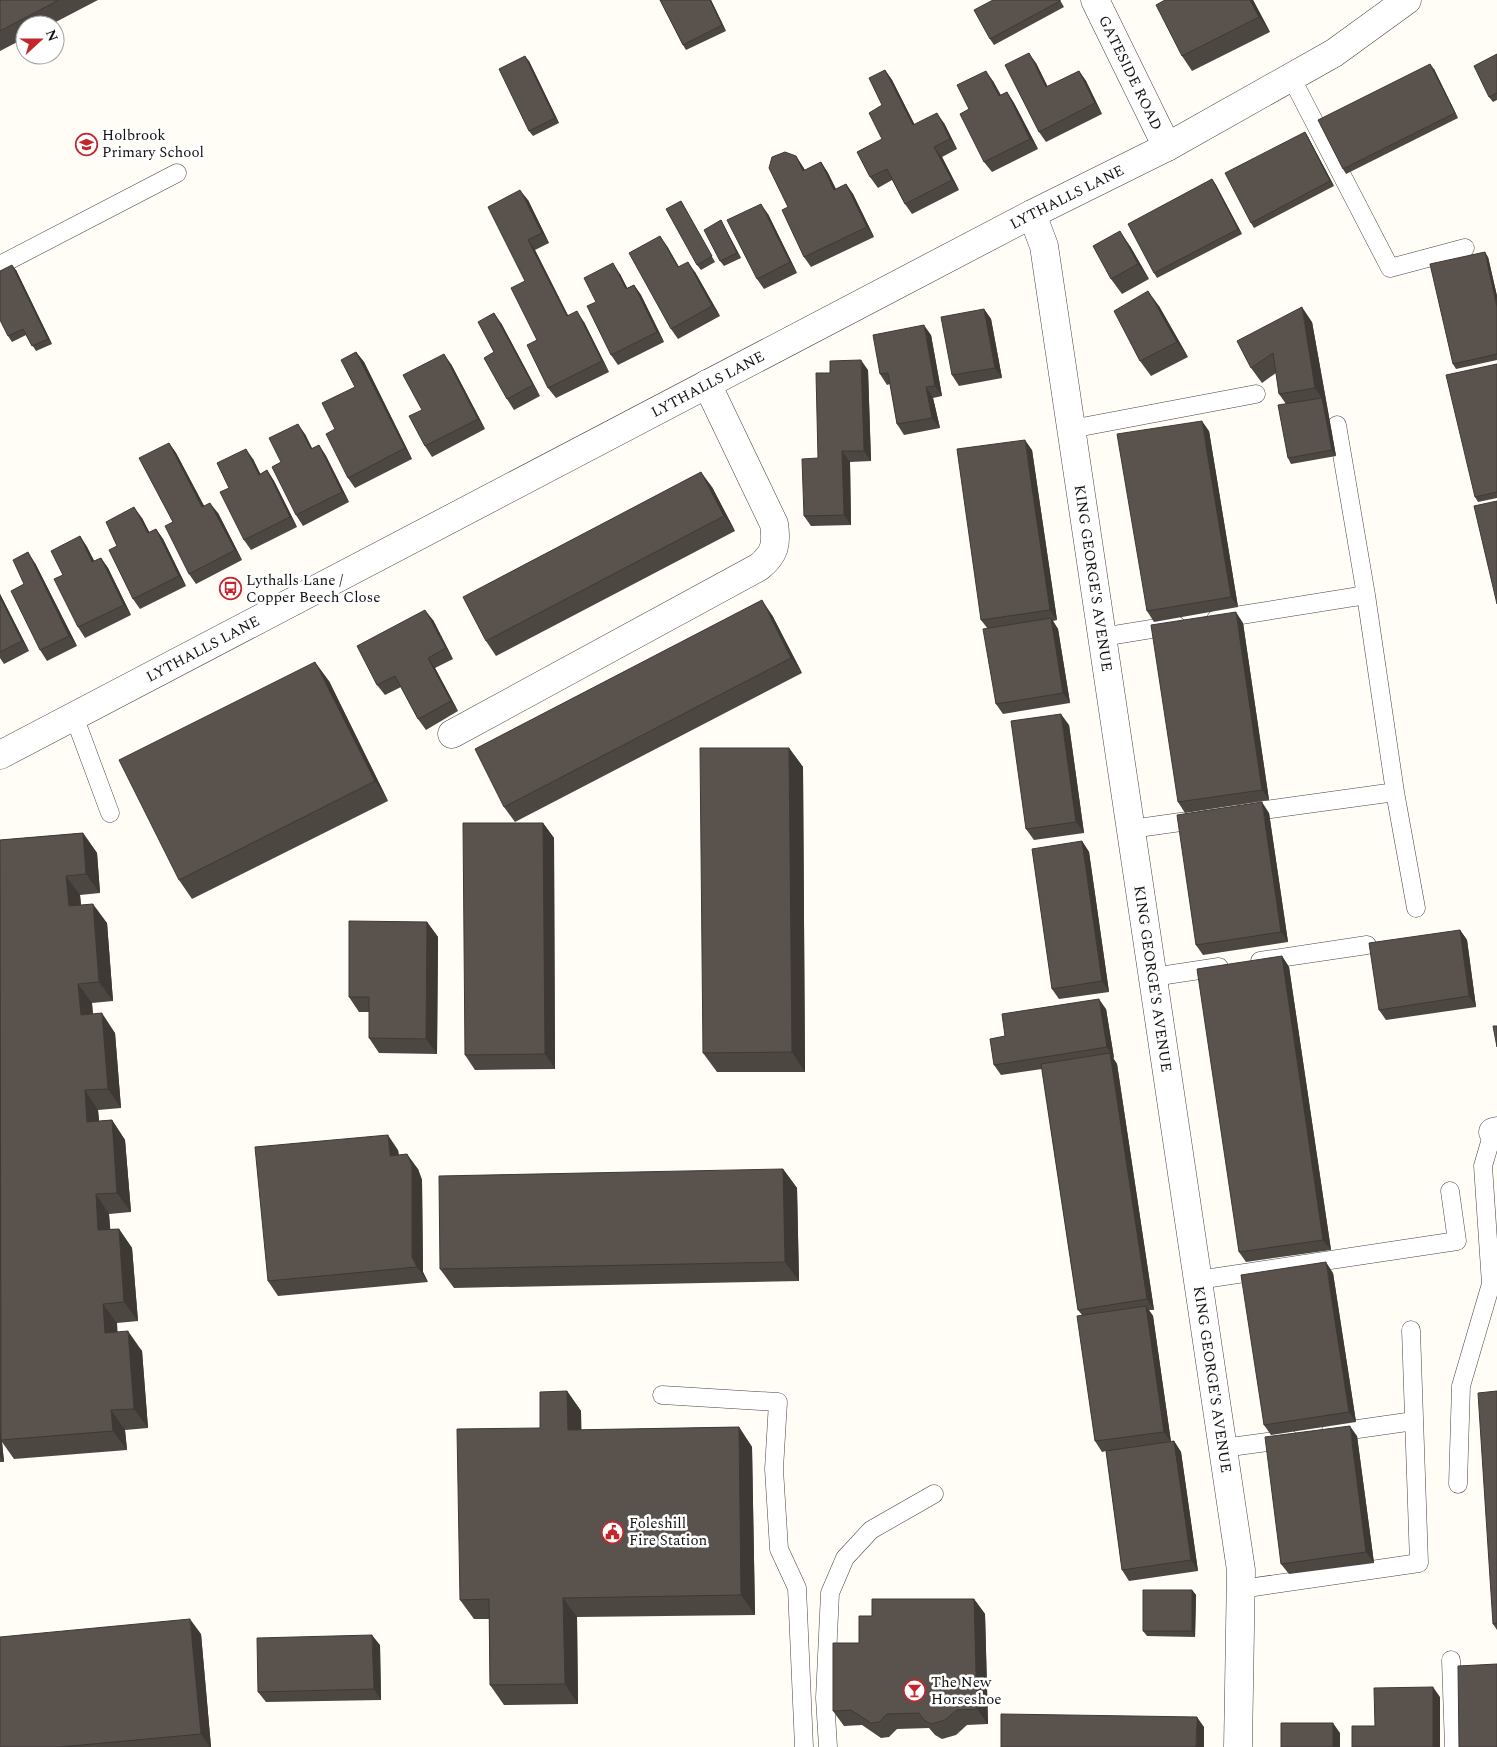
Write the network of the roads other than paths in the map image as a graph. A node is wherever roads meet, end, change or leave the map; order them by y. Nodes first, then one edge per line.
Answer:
1 (1095, 0) edge
2 (1407, 0) edge
3 (1291, 77) junction
4 (1167, 147) junction
5 (177, 173) dead end
6 (1032, 214) junction
7 (1466, 248) dead end
8 (0, 265) edge
9 (707, 384) junction
10 (1256, 394) edge
11 (1336, 426) dead end
12 (1071, 430) junction
13 (1366, 595) junction
14 (1102, 637) junction
15 (74, 716) junction
16 (452, 734) dead end
17 (0, 756) edge
18 (1395, 792) junction
19 (110, 813) dead end
20 (1131, 829) junction
21 (1416, 908) dead end
22 (1367, 945) edge
23 (1153, 977) junction
24 (1495, 1132) edge
25 (1450, 1191) dead end
26 (1198, 1280) junction
27 (1411, 1330) dead end
28 (662, 1395) dead end
29 (1414, 1421) junction
30 (1223, 1448) junction
31 (1458, 1484) dead end
32 (934, 1494) dead end
33 (1241, 1589) junction
34 (1451, 1660) dead end
35 (804, 1747) edge
36 (828, 1747) edge
37 (1238, 1747) edge
38 (1454, 1747) edge

1 - 4 street, GATESIDE ROAD
2 - 3 street, LYTHALLS LANE
3 - 4 street, LYTHALLS LANE
3 - 7 lane
4 - 6 street, LYTHALLS LANE
5 - 8 lane
6 - 9 street, LYTHALLS LANE
6 - 12 street, KING GEORGE'S AVENUE
9 - 15 street, LYTHALLS LANE
9 - 16 street
10 - 12 lane
11 - 13 lane
12 - 14 street, KING GEORGE'S AVENUE
13 - 14 lane
13 - 18 lane
14 - 20 street, KING GEORGE'S AVENUE
15 - 17 street, LYTHALLS LANE
15 - 19 lane
18 - 20 lane
18 - 21 lane
20 - 23 street, KING GEORGE'S AVENUE
22 - 23 lane
23 - 26 street, KING GEORGE'S AVENUE
24 - 31 lane
25 - 26 lane
26 - 30 street, KING GEORGE'S AVENUE
27 - 29 lane
28 - 35 lane
29 - 30 lane
29 - 33 lane
30 - 33 street, KING GEORGE'S AVENUE
32 - 36 lane
33 - 37 street, KING GEORGE'S AVENUE
34 - 38 lane

